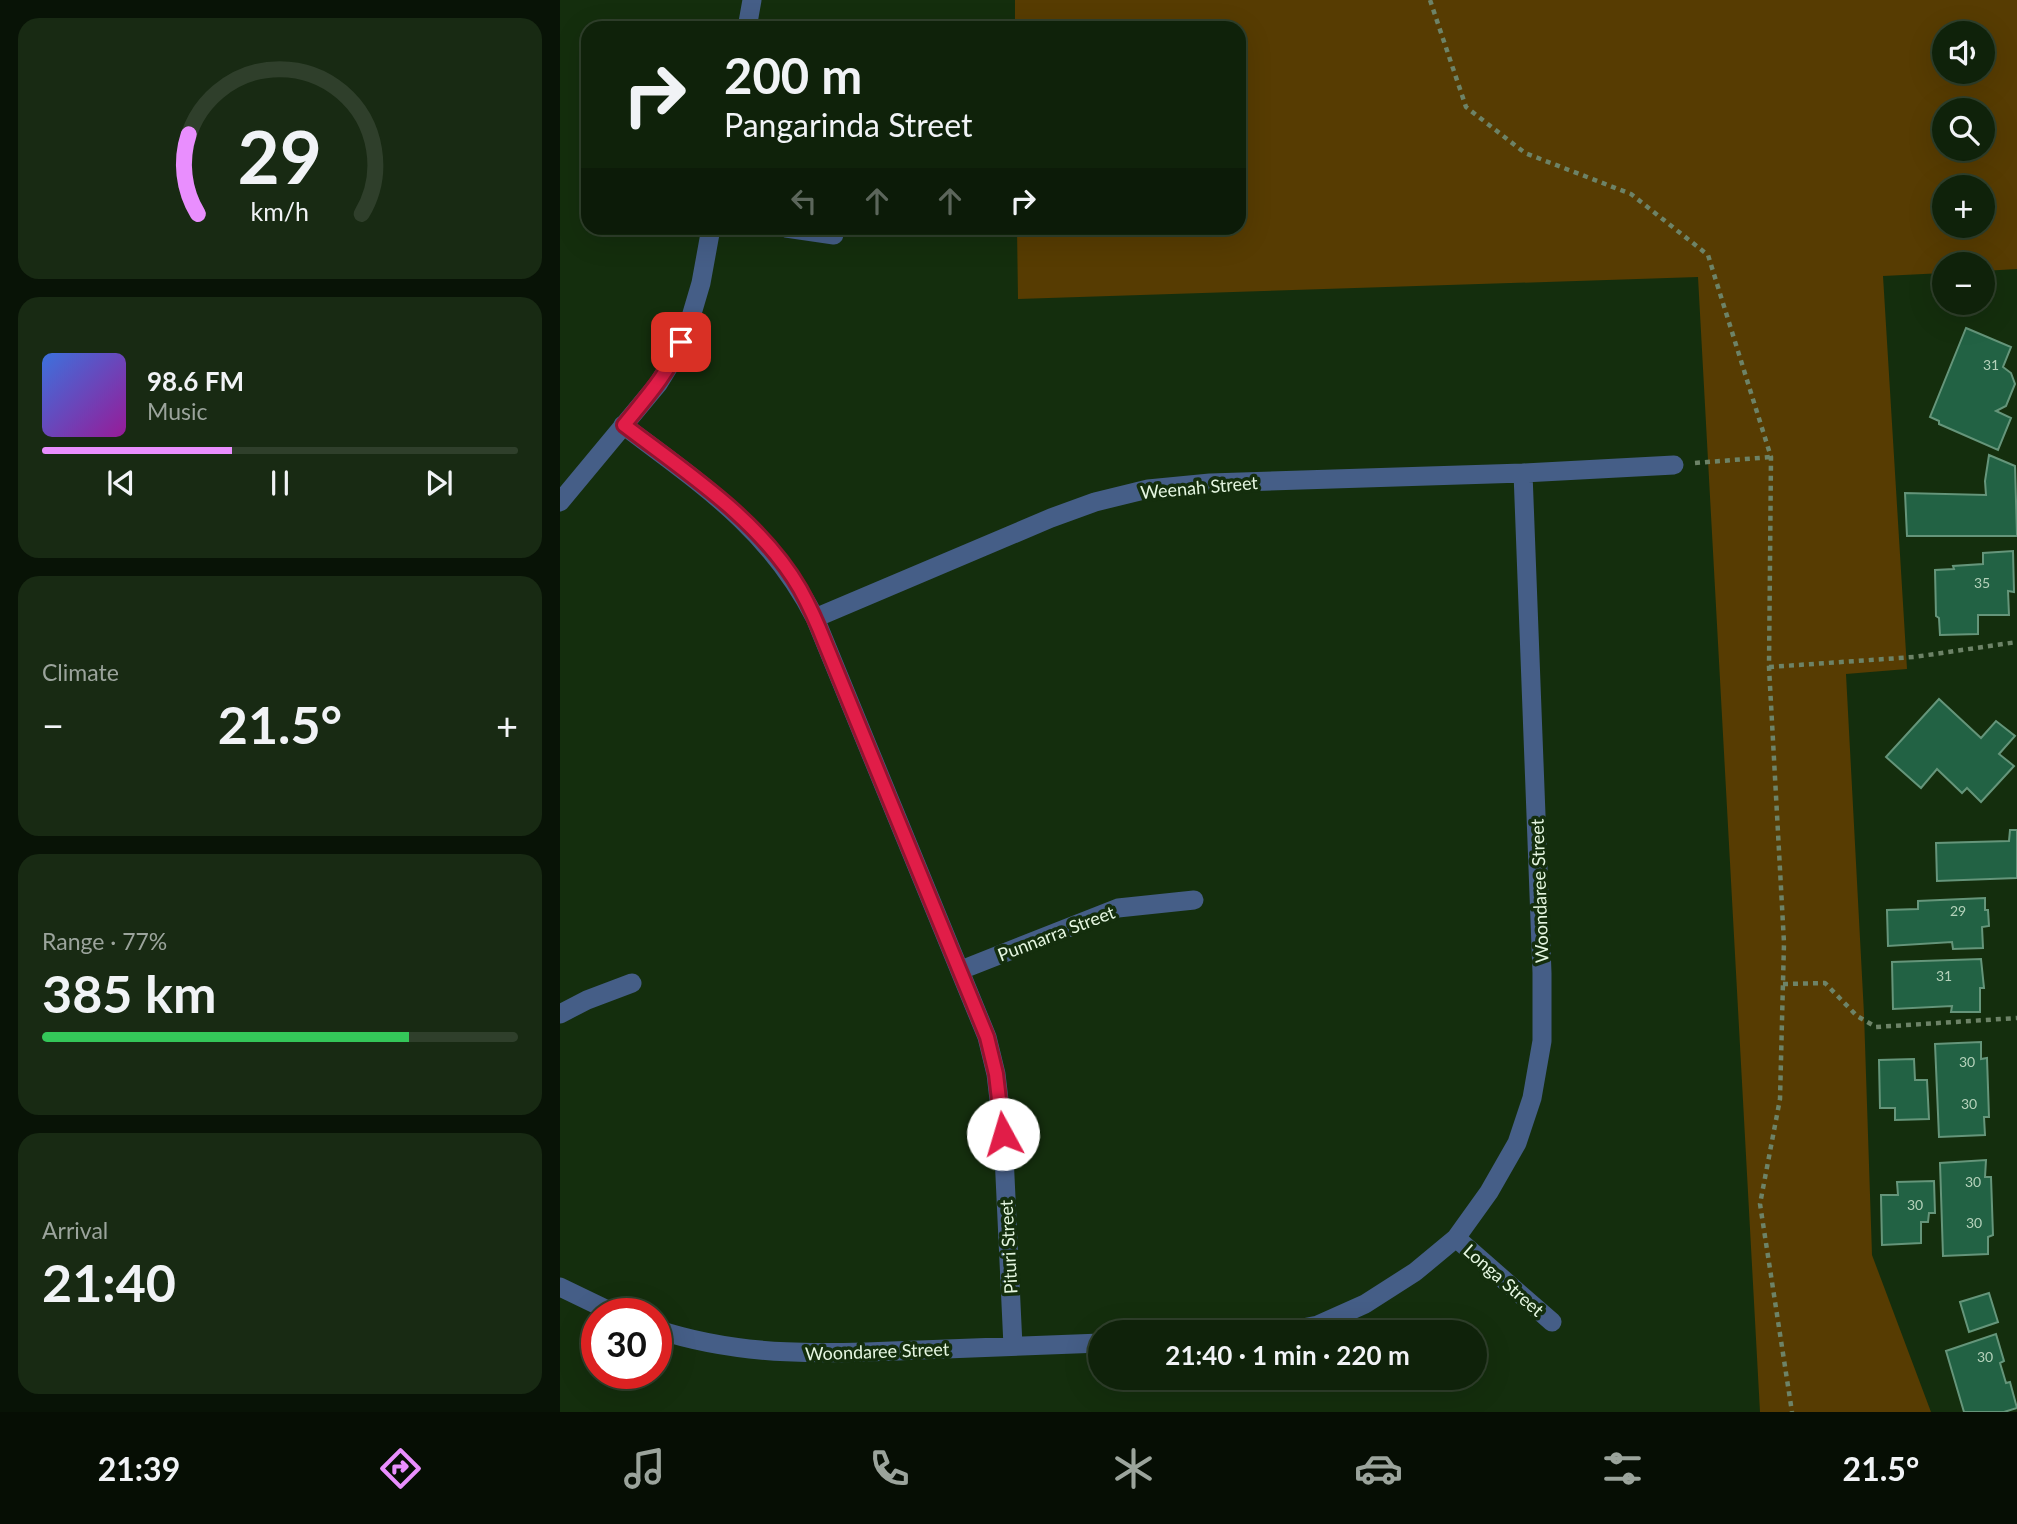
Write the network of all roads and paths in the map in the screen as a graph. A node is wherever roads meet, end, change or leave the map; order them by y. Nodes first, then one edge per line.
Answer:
1 (752, 0) edge
2 (1430, 0) edge
3 (748, 21) edge
4 (710, 235) edge
5 (624, 425) junction
6 (1771, 457) junction
7 (1674, 465) joint
8 (1523, 473) junction
9 (560, 502) edge
10 (815, 618) junction
11 (2017, 642) edge
12 (1769, 667) junction
13 (1194, 900) dead end
14 (961, 970) junction
15 (632, 982) dead end
16 (1783, 984) junction
17 (560, 1014) edge
18 (2017, 1018) edge
19 (1456, 1238) junction
20 (560, 1287) edge
21 (583, 1298) edge
22 (1329, 1320) edge
23 (1552, 1322) dead end
24 (672, 1334) edge
25 (1088, 1343) edge
26 (1013, 1346) junction
27 (1792, 1412) edge

1 - 3 street
2 - 6 path
4 - 5 street
5 - 9 street
5 - 10 street, Pituri Street
6 - 7 path
6 - 12 path
7 - 8 street
8 - 10 street, Weenah Street
8 - 19 street, Woondaree Street
10 - 14 street, Pituri Street
11 - 12 path
12 - 16 path
13 - 14 street, Punnarra Street
14 - 26 street, Pituri Street
15 - 17 street
16 - 18 path
16 - 27 path
19 - 22 street, Woondaree Street
19 - 23 street, Longa Street
20 - 21 street
24 - 26 street, Woondaree Street
25 - 26 street, Woondaree Street

